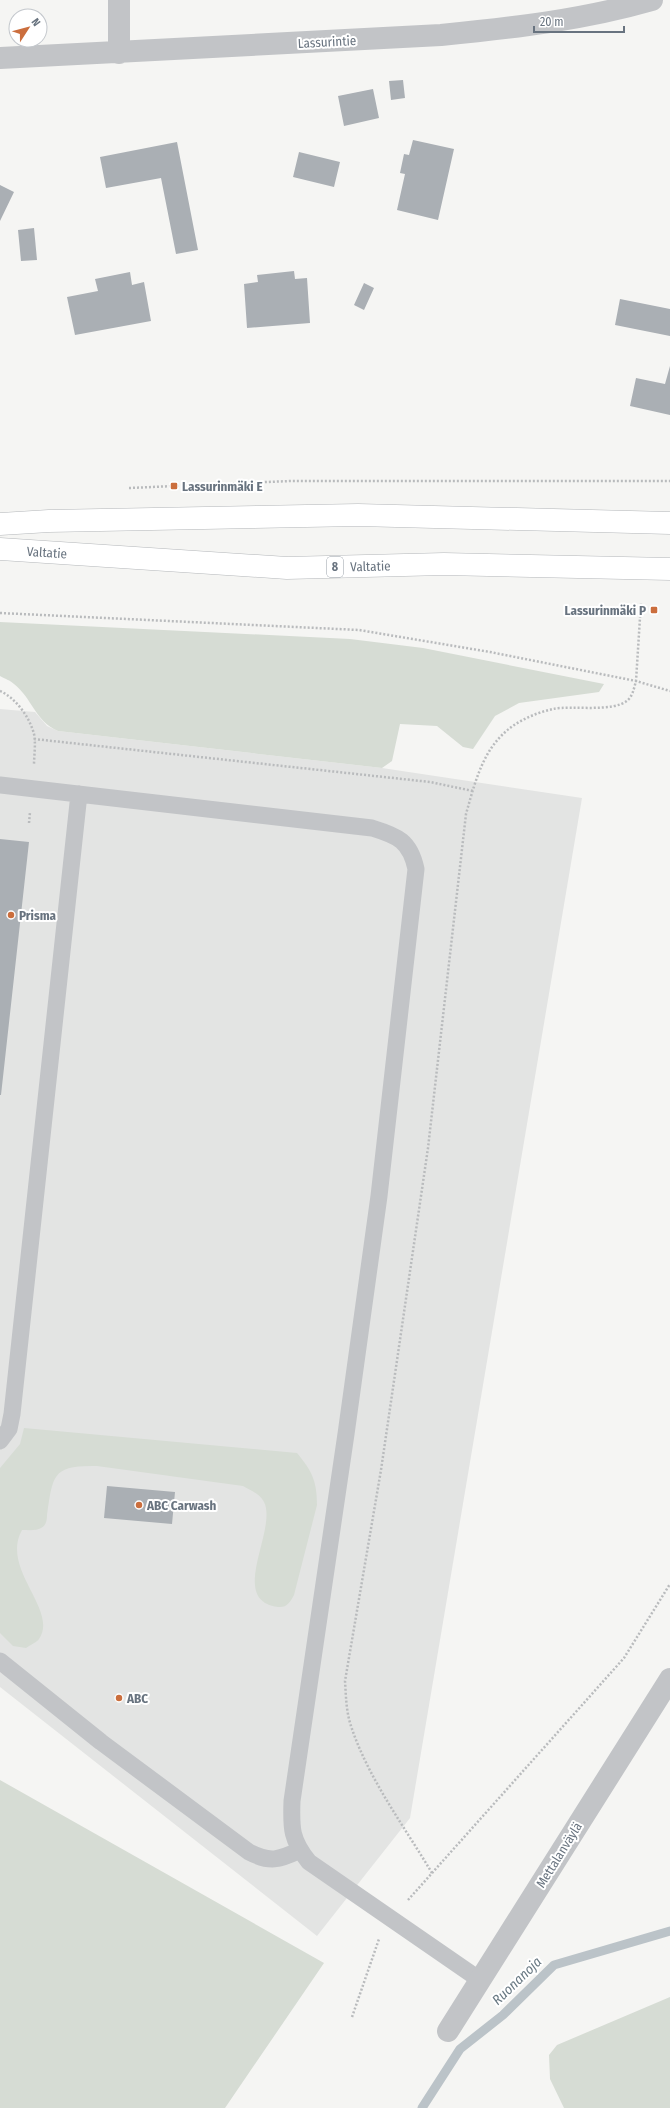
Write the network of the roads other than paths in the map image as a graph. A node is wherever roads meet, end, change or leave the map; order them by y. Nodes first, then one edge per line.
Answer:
1 (119, 0) edge
2 (652, 0) edge
3 (118, 53) junction
4 (0, 58) edge
5 (670, 523) edge
6 (0, 524) edge
7 (0, 549) edge
8 (670, 569) edge
9 (0, 785) edge
10 (79, 794) junction
11 (0, 1441) edge
12 (0, 1660) edge
13 (670, 1679) edge
14 (300, 1850) junction
15 (480, 1980) junction
16 (448, 2031) dead end

1 - 3 street
2 - 3 street, Lassurintie
3 - 4 street, Lassurintie
5 - 6 highway
7 - 8 highway, Valtatie / 8
9 - 10 lane
10 - 11 lane
10 - 14 lane
12 - 14 lane
13 - 15 street, Mettalanväylä
14 - 15 lane
15 - 16 street, Mettalanväylä

